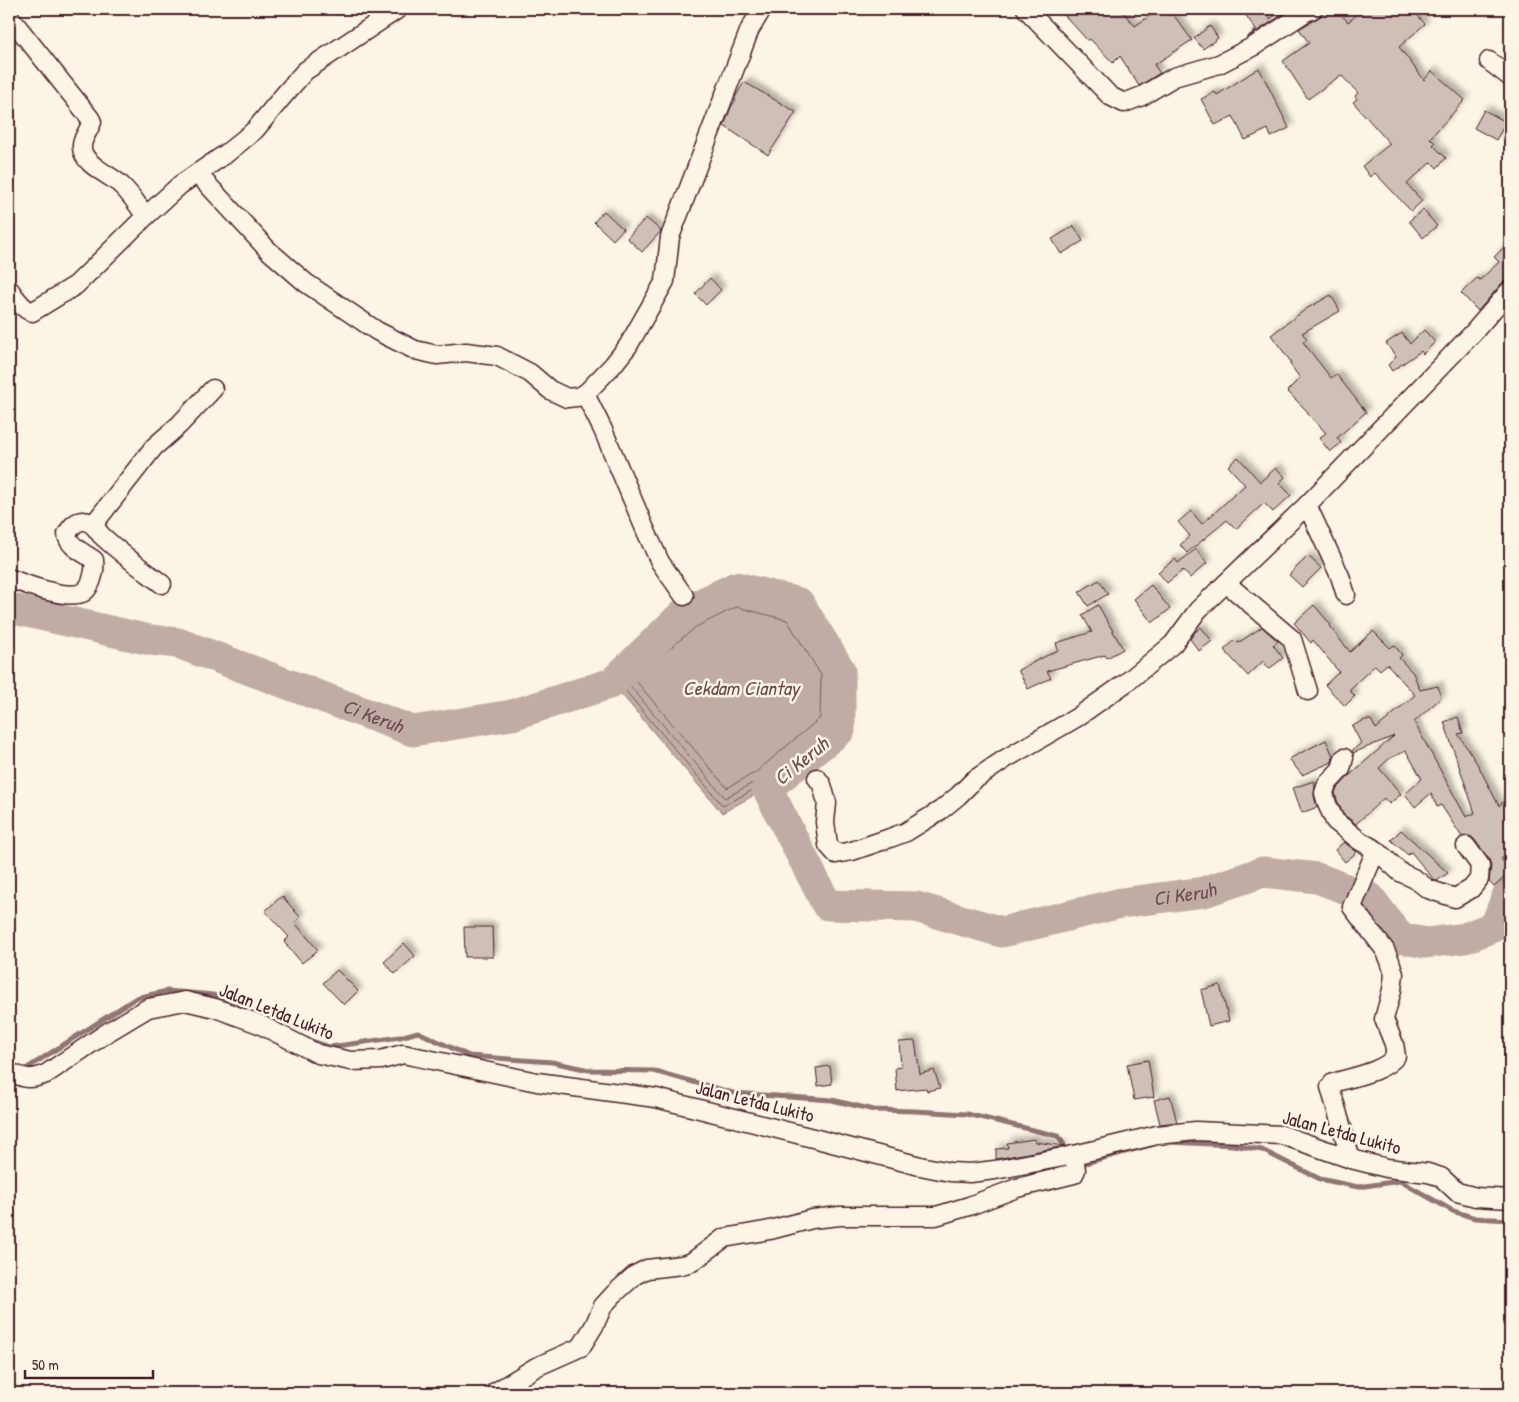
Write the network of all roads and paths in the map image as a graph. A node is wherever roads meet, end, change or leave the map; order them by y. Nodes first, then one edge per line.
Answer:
1 (398, 9) edge
2 (762, 9) edge
3 (1026, 9) edge
4 (1314, 9) edge
5 (9, 16) edge
6 (1489, 61) dead end
7 (1510, 77) edge
8 (197, 173) junction
9 (146, 216) junction
10 (9, 289) edge
11 (1510, 290) edge
12 (213, 389) dead end
13 (586, 393) junction
14 (1307, 505) junction
15 (93, 525) junction
16 (9, 578) edge
17 (1226, 583) junction
18 (162, 584) dead end
19 (1346, 595) dead end
20 (684, 596) dead end
21 (1308, 691) dead end
22 (1344, 758) dead end
23 (817, 778) dead end
24 (1466, 846) dead end
25 (1376, 850) junction
26 (17, 1075) edge
27 (1351, 1159) junction
28 (1071, 1160) junction
29 (1510, 1198) edge
30 (494, 1393) edge

1 - 8 street
2 - 13 street
3 - 4 street
5 - 9 street
6 - 7 street
8 - 9 street
8 - 13 street
9 - 10 street
11 - 14 street
12 - 15 street
13 - 20 street
14 - 17 street
14 - 19 street
15 - 16 street
15 - 18 street
17 - 21 street
17 - 23 street
22 - 25 street
24 - 25 street
25 - 27 street
26 - 28 street, Jalan Letda Lukito
27 - 28 street, Jalan Letda Lukito
27 - 29 street, Jalan Letda Lukito
28 - 30 street

